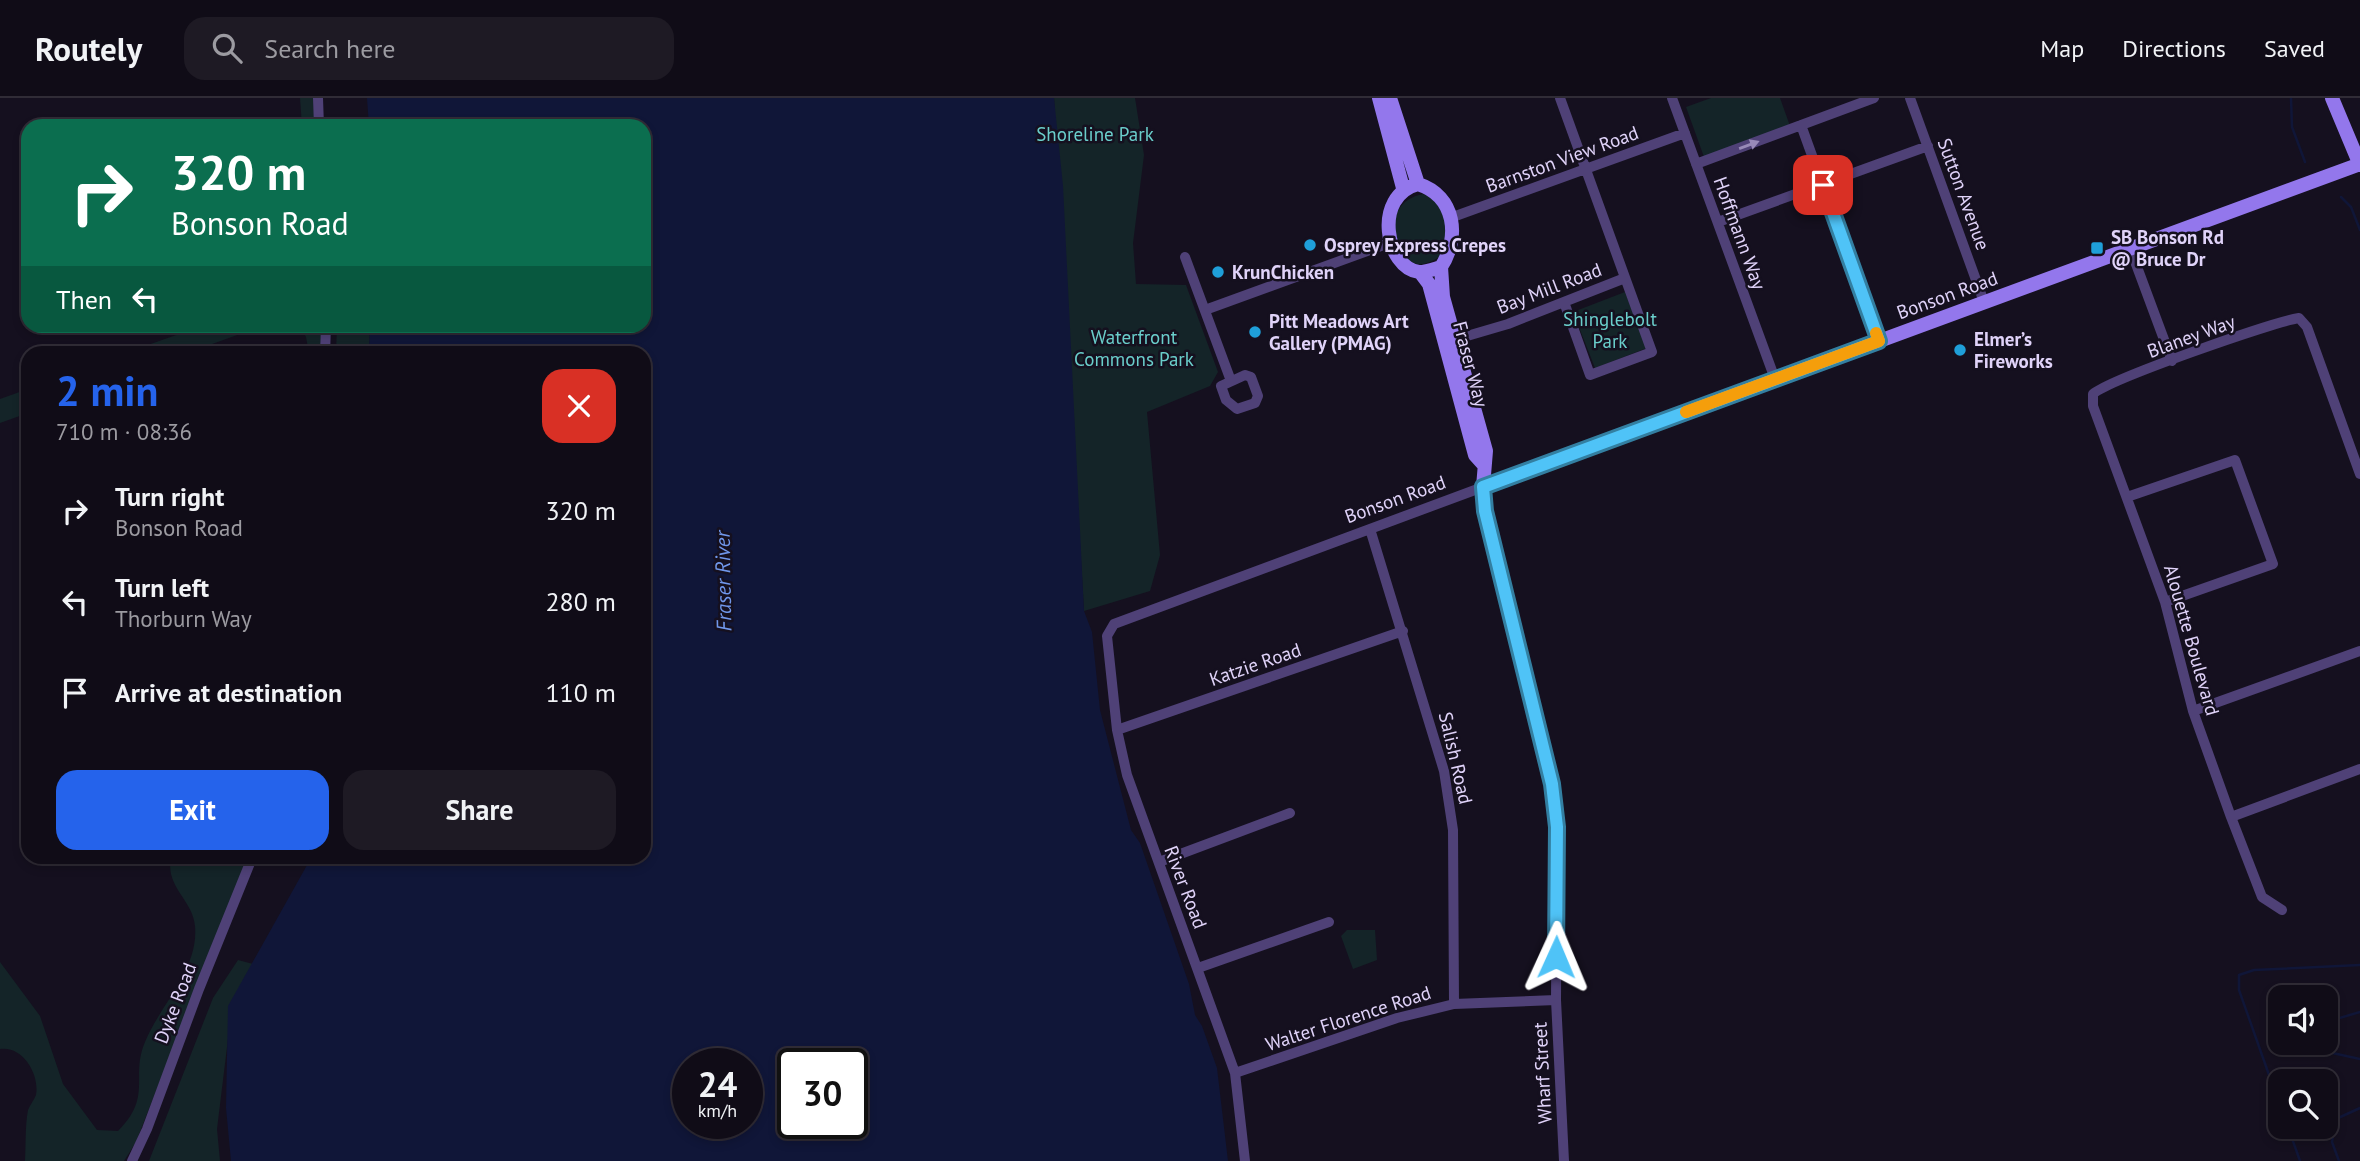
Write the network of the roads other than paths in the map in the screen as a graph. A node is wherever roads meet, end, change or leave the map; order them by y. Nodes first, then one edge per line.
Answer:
1 (318, 98) edge
2 (1379, 98) edge
3 (1390, 98) edge
4 (1560, 98) edge
5 (1686, 98) edge
6 (1874, 98) edge
7 (1910, 98) edge
8 (2332, 98) edge
9 (1673, 100) edge
10 (320, 119) edge
11 (1801, 125) junction
12 (1685, 133) junction
13 (1928, 146) junction
14 (1696, 164) junction
15 (2360, 165) edge
16 (1586, 169) junction
17 (1418, 184) junction
18 (1823, 185) junction
19 (1403, 188) junction
20 (1450, 218) junction
21 (1718, 222) junction
22 (1392, 242) junction
23 (2130, 248) junction
24 (1185, 257) dead end
25 (1441, 267) junction
26 (1420, 272) junction
27 (1625, 278) junction
28 (1564, 302) junction
29 (1984, 302) junction
30 (1205, 310) junction
31 (1450, 341) junction
32 (1879, 341) junction
33 (2172, 361) junction
34 (1775, 379) junction
35 (1231, 381) dead end
36 (2093, 394) joint
37 (2360, 474) edge
38 (1483, 487) junction
39 (2127, 497) junction
40 (1370, 528) junction
41 (2165, 602) junction
42 (1114, 624) joint
43 (1403, 631) junction
44 (2360, 652) edge
45 (2193, 711) junction
46 (1118, 730) junction
47 (2360, 769) edge
48 (1290, 813) dead end
49 (2231, 817) junction
50 (1160, 862) junction
51 (250, 864) edge
52 (2282, 909) dead end
53 (1329, 922) dead end
54 (1198, 968) junction
55 (1556, 1000) junction
56 (1454, 1004) junction
57 (1235, 1073) junction
58 (132, 1161) edge
59 (1245, 1161) edge
60 (1564, 1161) edge

1 - 10 street
2 - 19 street
3 - 17 street
4 - 16 street
5 - 9 street
6 - 11 street
7 - 13 street, Sutton Avenue
8 - 15 street
9 - 12 street, Hoffmann Way
14 -> 11 street
11 - 18 street
12 - 14 street, Hoffmann Way
12 - 16 street, Barnston View Road
13 - 18 street
13 - 29 street, Sutton Avenue
14 - 21 street, Hoffmann Way
15 - 23 street, Bonson Road
16 - 20 street, Barnston View Road
16 - 27 street
17 - 19 street
17 - 20 street
18 - 21 street
18 - 32 street
19 - 22 street
20 - 25 street
21 - 34 street, Hoffmann Way
22 - 26 street
22 - 30 street
23 - 29 street, Bonson Road
23 - 33 street
24 - 30 street
25 - 26 street
25 - 31 street, Fraser Way
26 - 31 street, Fraser Way
27 - 28 street, Bay Mill Road
27 - 28 street
28 - 31 street, Bay Mill Road
29 - 32 street, Bonson Road
30 - 35 street
31 - 38 street, Fraser Way
32 - 34 street, Bonson Road
33 - 36 street, Blaney Way
33 - 37 street, Blaney Way
34 - 38 street, Bonson Road
36 - 39 street, Alouette Boulevard
38 - 40 street, Bonson Road
38 - 55 street, Wharf Street
39 - 41 street, Alouette Boulevard
39 - 41 street
40 - 42 street, Bonson Road
40 - 43 street, Salish Road
41 - 45 street, Alouette Boulevard
42 - 46 street, River Road
43 - 46 street, Katzie Road
43 - 56 street, Salish Road
44 - 45 street
45 - 49 street, Alouette Boulevard
46 - 50 street, River Road
47 - 49 street
48 - 50 street
49 - 52 street, Alouette Boulevard
50 - 54 street, River Road
51 - 58 street, Dyke Road
53 - 54 street
54 - 57 street, River Road
55 - 56 street, Walter Florence Road
55 - 60 street, Wharf Street
56 - 57 street, Walter Florence Road
57 - 59 street, River Road

